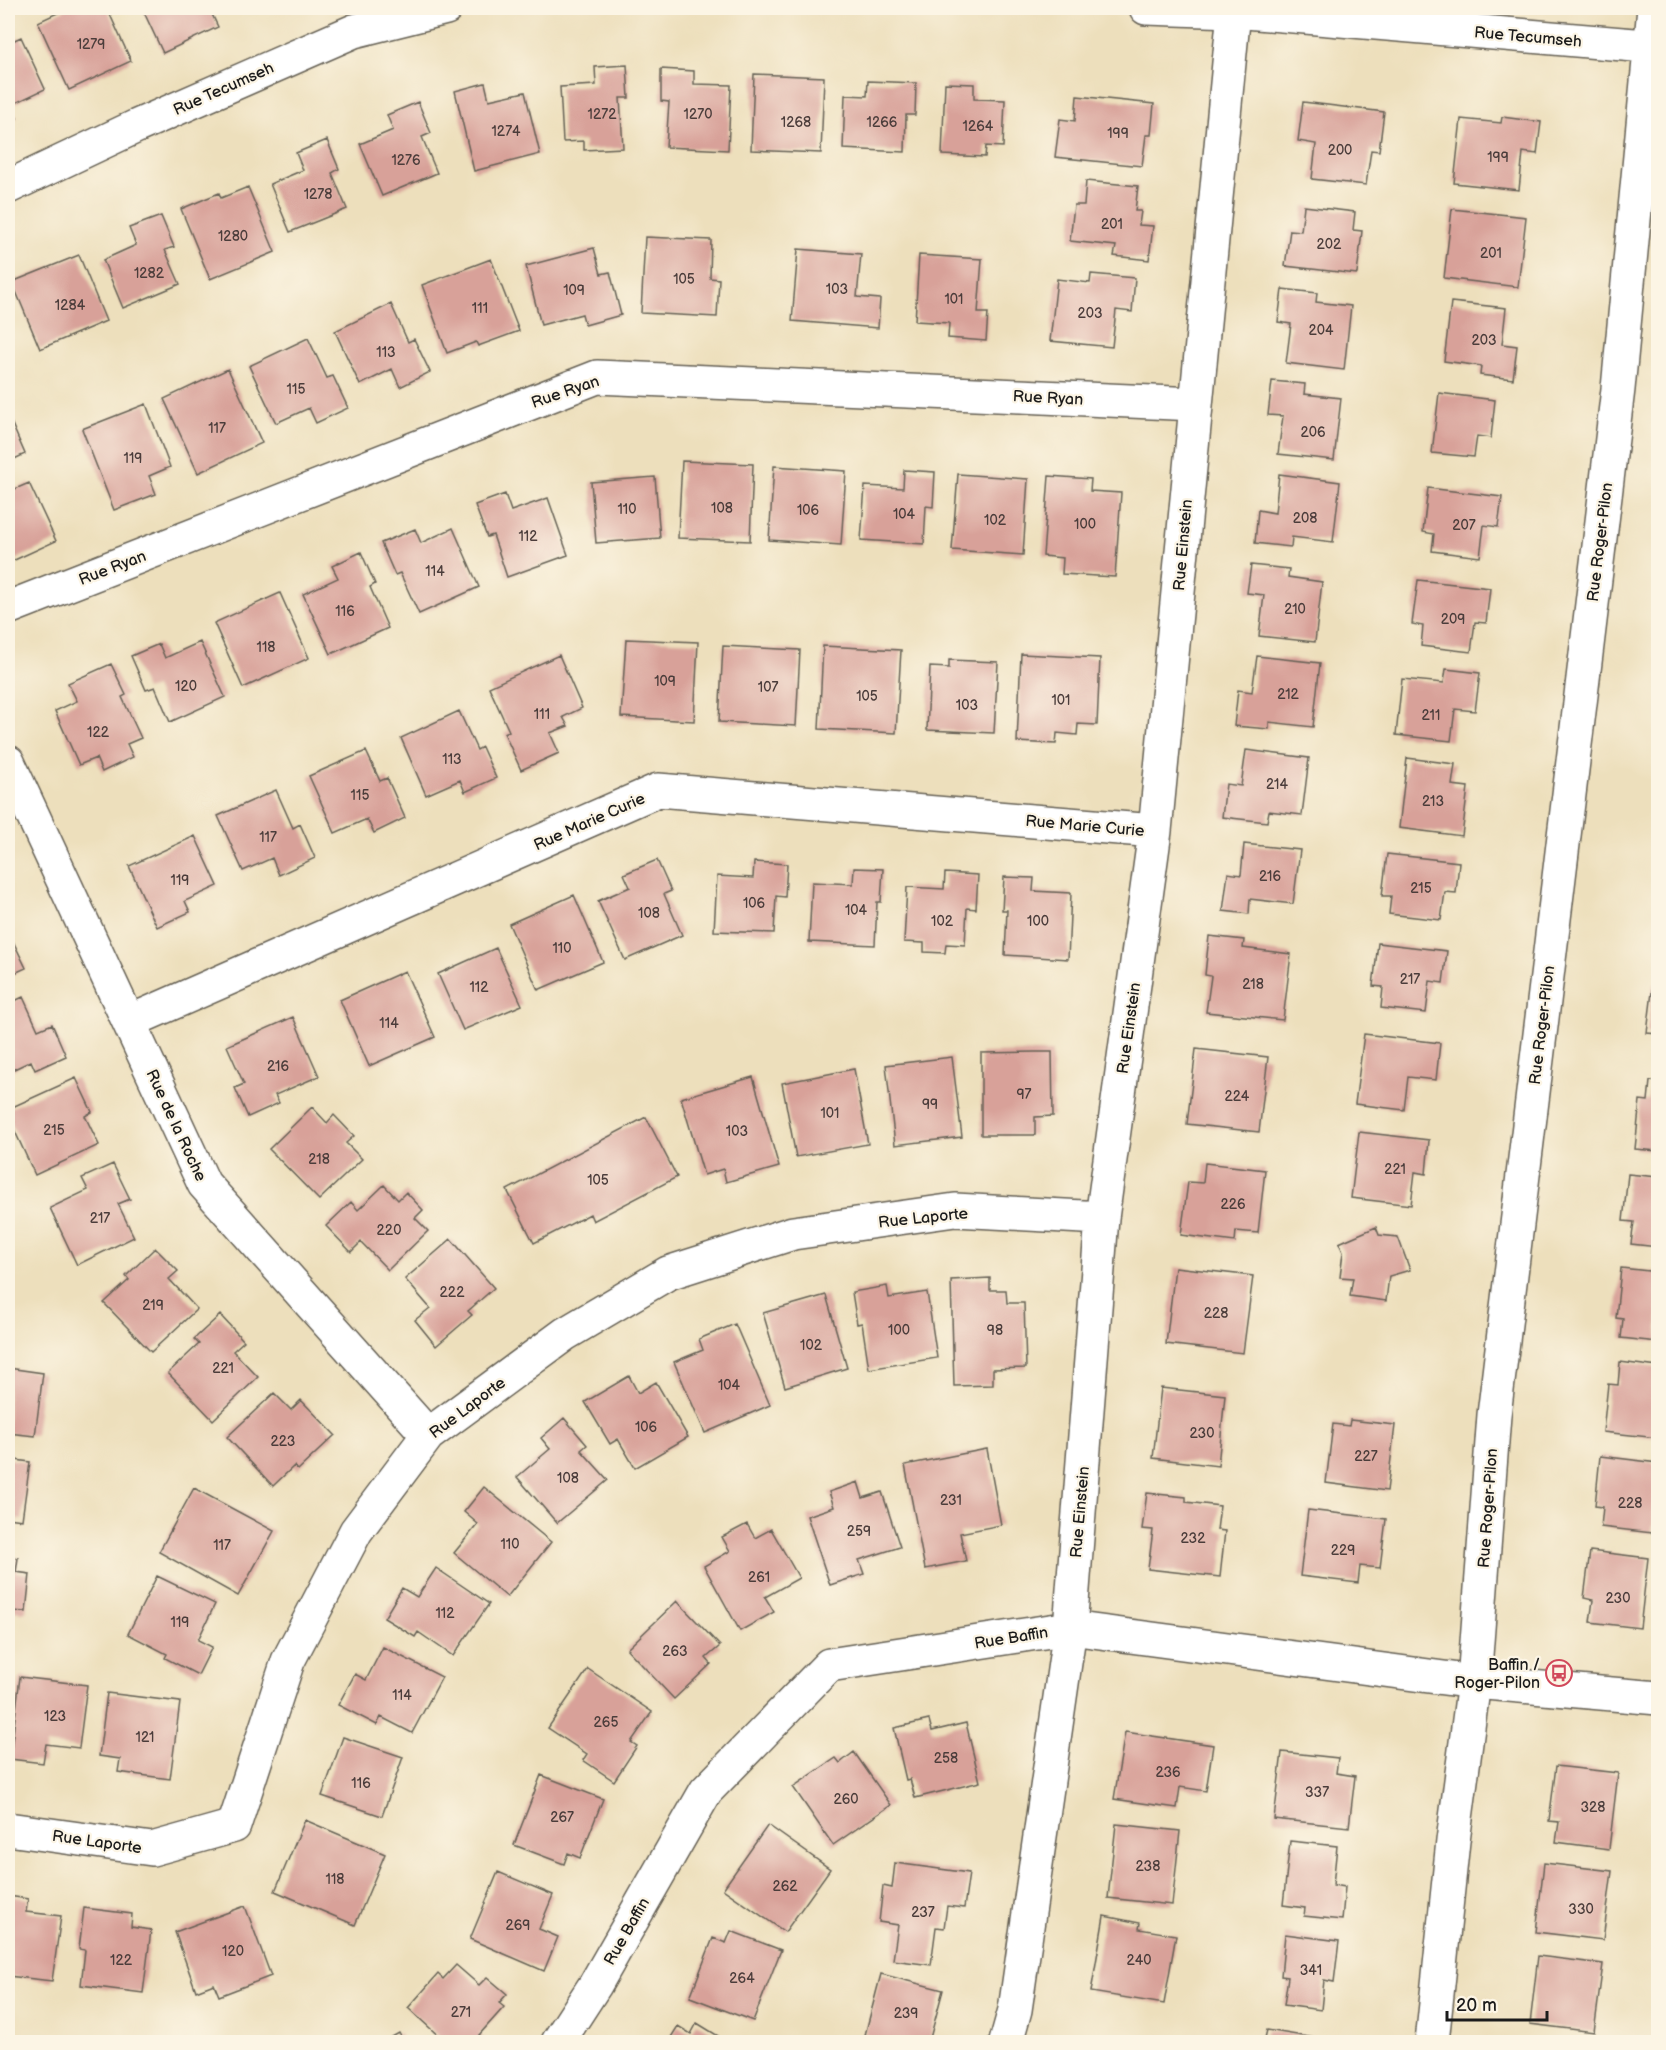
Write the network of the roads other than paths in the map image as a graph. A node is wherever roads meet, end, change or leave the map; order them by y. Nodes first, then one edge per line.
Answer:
1 (446, 8) edge
2 (1146, 8) edge
3 (1654, 8) edge
4 (1234, 11) junction
5 (1654, 46) edge
6 (8, 187) edge
7 (1196, 404) junction
8 (8, 608) edge
9 (8, 762) edge
10 (1155, 831) junction
11 (129, 1022) junction
12 (1102, 1218) junction
13 (428, 1435) junction
14 (1070, 1628) junction
15 (1474, 1682) junction
16 (1659, 1698) edge
17 (8, 1829) edge
18 (558, 2043) edge
19 (1005, 2043) edge
20 (1432, 2043) edge

1 - 6 street, Rue Tecumseh
2 - 4 street, Rue Tecumseh
3 - 5 street, Rue Roger-Pilon
4 - 5 street, Rue Tecumseh
4 - 7 street, Rue Einstein
5 - 15 street, Rue Roger-Pilon
7 - 8 street, Rue Ryan
7 - 10 street, Rue Einstein
9 - 11 street, Rue de la Roche
10 - 11 street, Rue Marie Curie
10 - 12 street, Rue Einstein
11 - 13 street, Rue de la Roche
12 - 13 street, Rue Laporte
12 - 14 street, Rue Einstein
13 - 17 street, Rue Laporte
14 - 15 street, Rue Baffin
14 - 18 street, Rue Baffin
14 - 19 street, Rue Einstein
15 - 16 street, Rue Baffin
15 - 20 street, Rue Roger-Pilon

